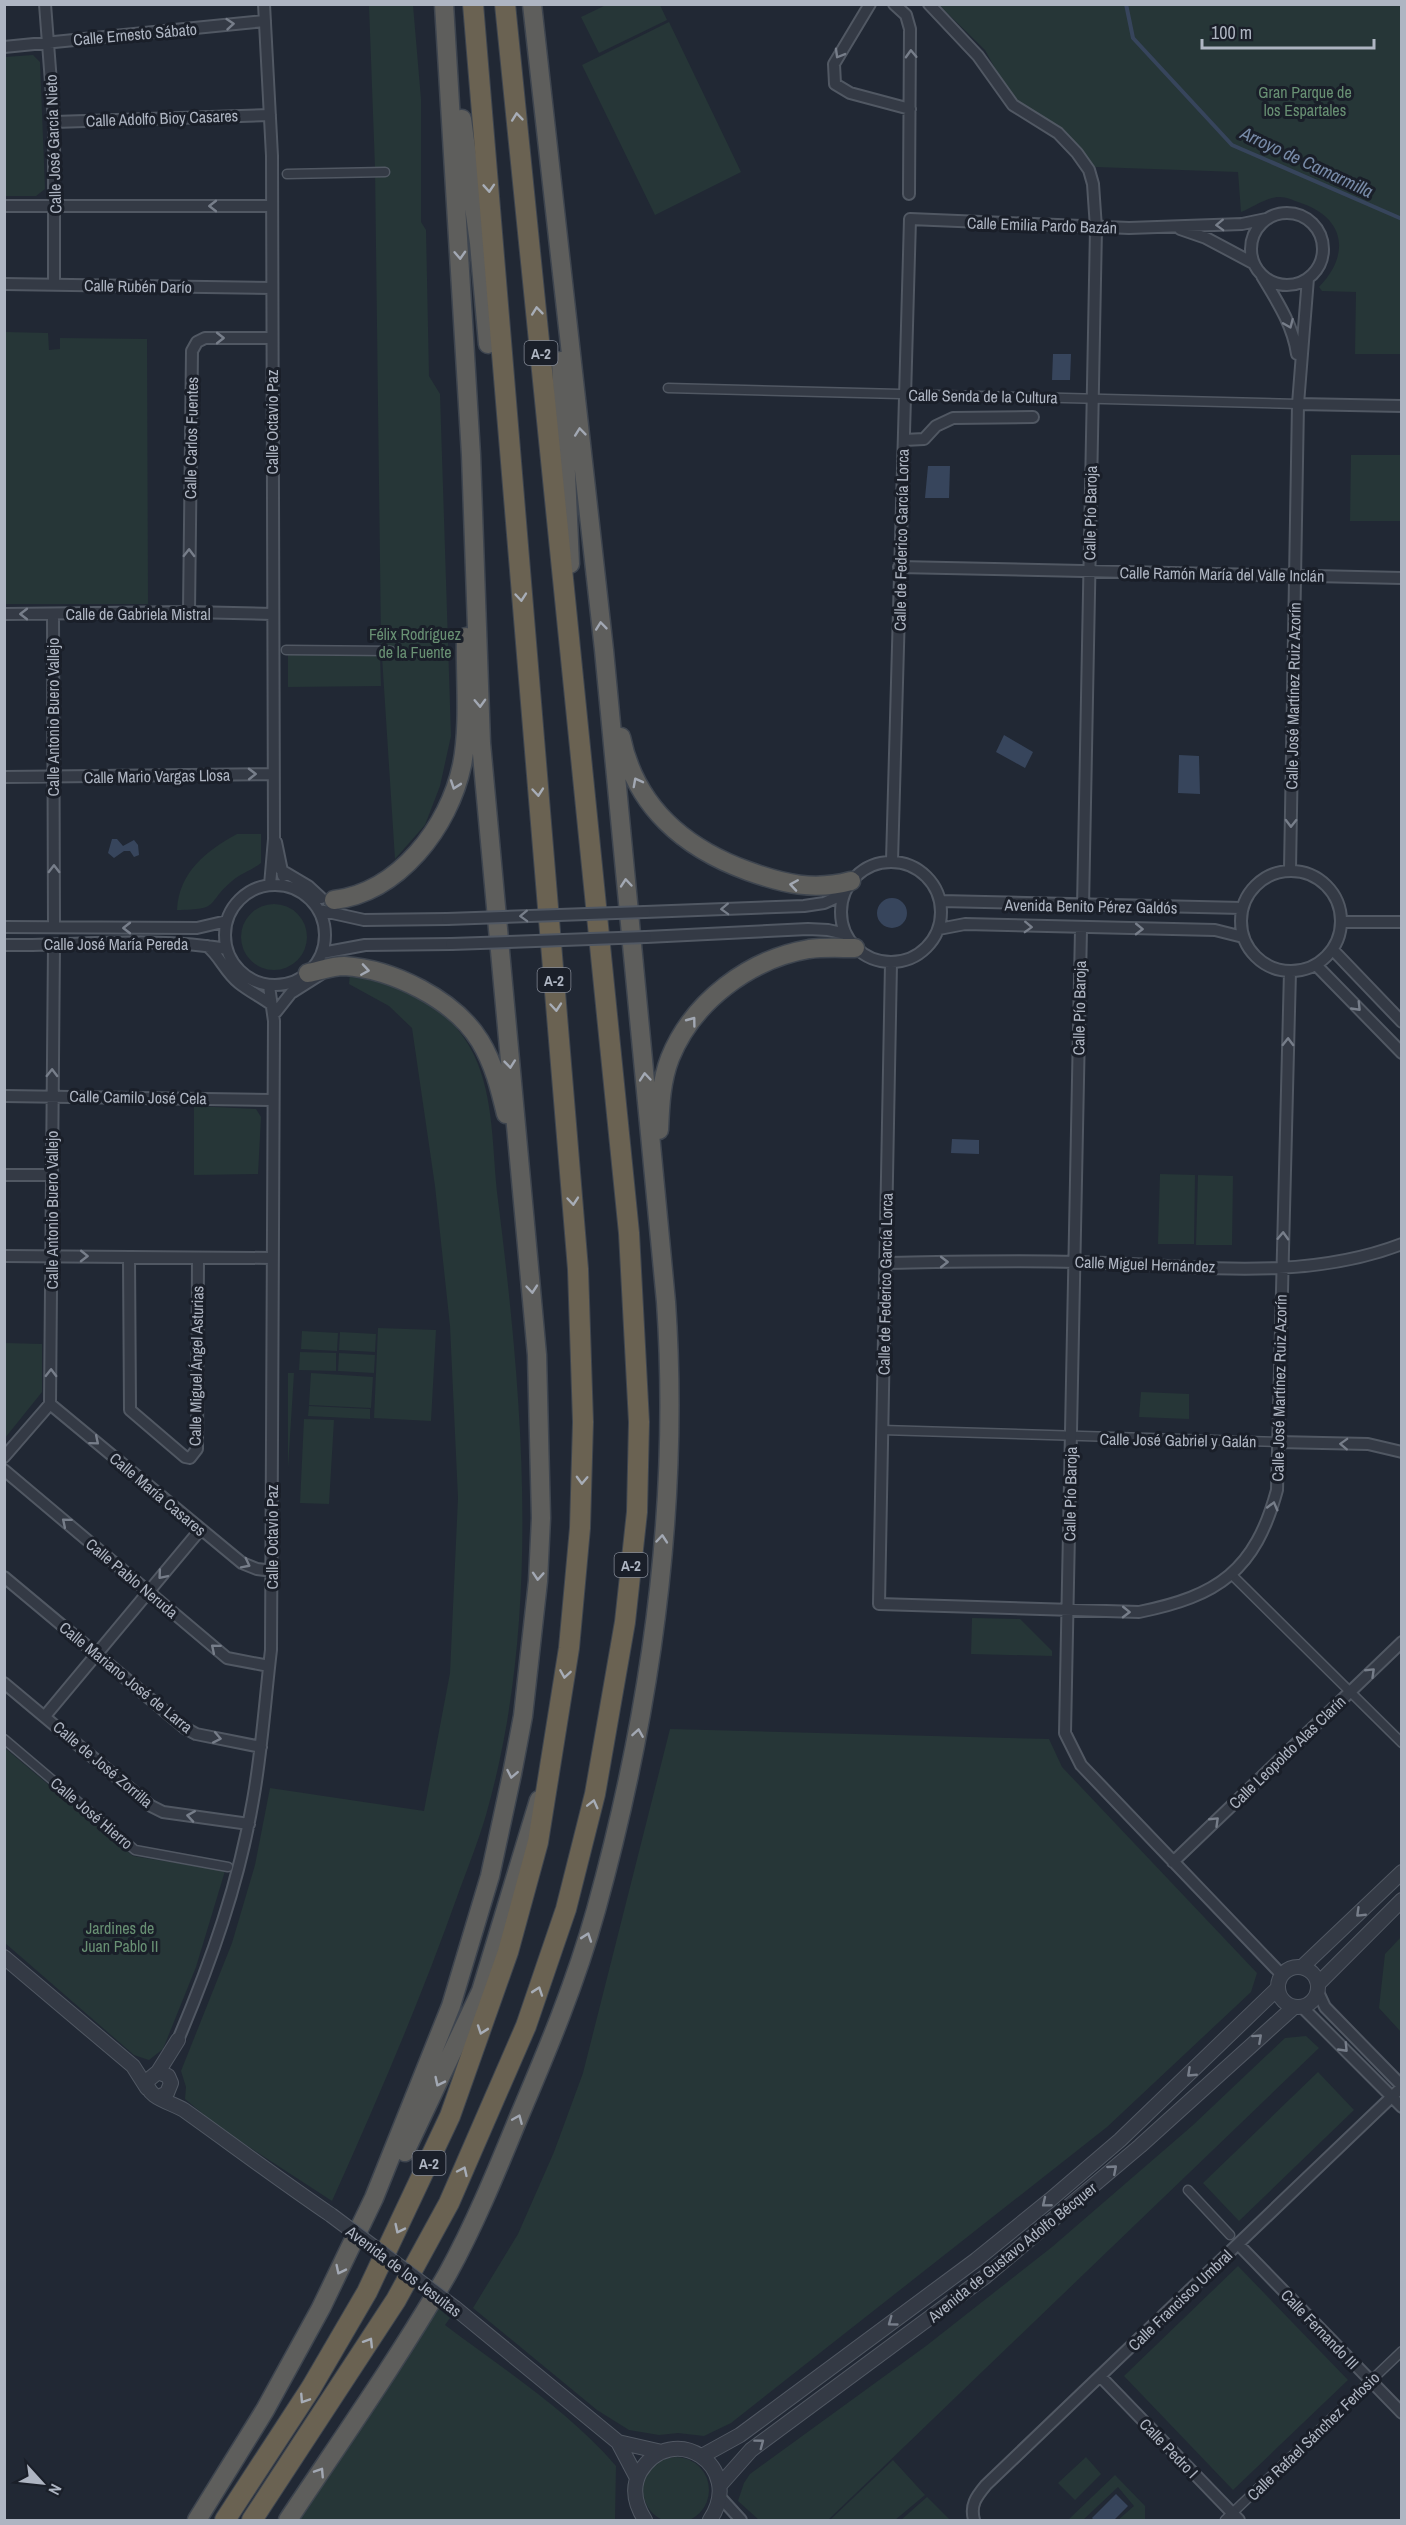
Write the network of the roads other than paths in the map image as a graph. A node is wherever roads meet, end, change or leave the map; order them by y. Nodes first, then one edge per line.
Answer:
1 (45, 4) edge
2 (264, 4) edge
3 (444, 4) edge
4 (473, 4) edge
5 (505, 4) edge
6 (532, 4) edge
7 (870, 4) edge
8 (894, 4) edge
9 (929, 4) edge
10 (265, 21) junction
11 (446, 29) junction
12 (49, 42) junction
13 (4, 47) edge
14 (910, 109) junction
15 (270, 115) junction
16 (54, 122) junction
17 (385, 172) dead end
18 (287, 174) dead end
19 (553, 194) junction
20 (909, 194) dead end
21 (4, 206) edge
22 (55, 206) junction
23 (272, 206) junction
24 (910, 219) joint
25 (1266, 219) junction
26 (1174, 227) junction
27 (1096, 228) junction
28 (1253, 263) junction
29 (1261, 274) junction
30 (1308, 278) junction
31 (4, 284) edge
32 (54, 284) junction
33 (272, 288) junction
34 (272, 338) junction
35 (488, 344) joint
36 (1301, 378) junction
37 (668, 388) dead end
38 (905, 394) junction
39 (1092, 399) junction
40 (1298, 404) junction
41 (1401, 406) edge
42 (1034, 417) dead end
43 (904, 440) junction
44 (471, 455) junction
45 (516, 539) junction
46 (899, 567) junction
47 (1089, 571) junction
48 (1295, 576) junction
49 (1401, 578) edge
50 (189, 612) junction
51 (4, 614) edge
52 (53, 614) junction
53 (272, 614) junction
54 (286, 650) dead end
55 (604, 650) junction
56 (391, 651) dead end
57 (575, 682) junction
58 (273, 774) junction
59 (4, 777) edge
60 (53, 777) junction
61 (892, 861) junction
62 (276, 869) junction
63 (1290, 870) junction
64 (270, 885) junction
65 (287, 886) junction
66 (848, 887) junction
67 (941, 902) junction
68 (325, 903) junction
69 (1083, 907) junction
70 (1242, 908) junction
71 (227, 921) junction
72 (1342, 922) junction
73 (1401, 922) edge
74 (4, 927) edge
75 (54, 927) junction
76 (180, 928) junction
77 (1081, 928) junction
78 (939, 929) junction
79 (1243, 937) junction
80 (850, 941) junction
81 (4, 945) edge
82 (54, 945) junction
83 (207, 945) junction
84 (227, 949) junction
85 (1333, 950) junction
86 (324, 961) junction
87 (891, 963) junction
88 (1316, 965) junction
89 (1290, 971) junction
90 (308, 973) joint
91 (284, 984) junction
92 (269, 986) junction
93 (274, 1013) junction
94 (1401, 1022) edge
95 (1401, 1053) edge
96 (51, 1095) junction
97 (4, 1096) edge
98 (271, 1100) junction
99 (4, 1175) edge
100 (52, 1175) junction
101 (528, 1231) junction
102 (1401, 1244) edge
103 (4, 1256) edge
104 (53, 1256) junction
105 (129, 1257) junction
106 (198, 1258) junction
107 (272, 1258) junction
108 (1075, 1262) junction
109 (885, 1263) junction
110 (1282, 1269) junction
111 (666, 1302) junction
112 (50, 1404) junction
113 (882, 1430) junction
114 (1071, 1437) junction
115 (1278, 1442) junction
116 (1401, 1452) edge
117 (4, 1457) edge
118 (4, 1470) edge
119 (200, 1530) junction
120 (273, 1570) junction
121 (1231, 1574) junction
122 (4, 1577) edge
123 (148, 1592) junction
124 (879, 1604) joint
125 (1067, 1610) junction
126 (1401, 1642) edge
127 (98, 1654) junction
128 (269, 1666) junction
129 (4, 1683) edge
130 (1351, 1691) junction
131 (45, 1716) junction
132 (4, 1739) edge
133 (1401, 1743) edge
134 (261, 1747) junction
135 (550, 1770) junction
136 (249, 1824) junction
137 (1173, 1862) junction
138 (228, 1867) dead end
139 (1401, 1872) edge
140 (1401, 1900) edge
141 (4, 1956) edge
142 (1302, 1967) junction
143 (1280, 1982) junction
144 (1318, 1988) junction
145 (1298, 2007) junction
146 (178, 2040) joint
147 (133, 2066) junction
148 (163, 2077) junction
149 (1401, 2086) edge
150 (147, 2088) junction
151 (159, 2097) junction
152 (1392, 2097) junction
153 (1401, 2107) edge
154 (182, 2109) junction
155 (1188, 2190) dead end
156 (374, 2198) junction
157 (1230, 2235) dead end
158 (1238, 2244) junction
159 (1401, 2351) edge
160 (1100, 2376) junction
161 (1371, 2381) junction
162 (1401, 2413) edge
163 (618, 2442) junction
164 (240, 2452) junction
165 (662, 2452) junction
166 (702, 2456) junction
167 (637, 2478) junction
168 (720, 2491) junction
169 (640, 2517) edge
170 (1232, 2518) edge
171 (188, 2520) edge
172 (197, 2520) edge
173 (225, 2520) edge
174 (252, 2520) edge
175 (288, 2520) edge
176 (710, 2520) edge
177 (741, 2520) edge
178 (974, 2520) edge

1 - 12 street, Calle José García Nieto
2 - 10 street, Calle Octavio Paz
3 - 11 highway
4 -> 45 highway, A-2
57 -> 5 highway, A-2
6 - 19 highway
7 -> 14 street
14 -> 8 street
9 - 27 street, Calle Pío Baroja
12 -> 10 street, Calle Ernesto Sábato
10 - 15 street, Calle Octavio Paz
11 - 35 highway
11 -> 44 highway
12 - 13 street, Calle Ernesto Sábato
12 - 16 street, Calle José García Nieto
14 - 20 street
15 - 16 street, Calle Adolfo Bioy Casares
15 - 23 street, Calle Octavio Paz
16 - 22 street, Calle José García Nieto
17 - 18 street
55 -> 19 highway
19 - 57 highway
21 - 22 street
23 -> 22 street
22 - 32 street, Calle José García Nieto
23 - 33 street, Calle Octavio Paz
24 - 27 street, Calle Emilia Pardo Bazán
24 - 38 street, Calle de Federico García Lorca
25 -> 26 street, Calle Emilia Pardo Bazán
25 - 28 street
25 - 30 street
26 - 27 street, Calle Emilia Pardo Bazán
26 - 28 street, Calle Emilia Pardo Bazán
27 - 39 street, Calle Pío Baroja
28 - 29 street
29 - 30 street
29 -> 36 street, Calle José Martínez Ruiz Azorín
30 - 36 street, Calle José Martínez Ruiz Azorín
31 - 32 street, Calle Rubén Darío
32 - 33 street, Calle Rubén Darío
33 - 34 street, Calle Octavio Paz
50 -> 34 street, Calle Carlos Fuentes
34 - 53 street, Calle Octavio Paz
35 - 45 highway
36 - 40 street, Calle José Martínez Ruiz Azorín
37 - 38 street, Calle Senda de la Cultura
38 - 39 street, Calle Senda de la Cultura
38 - 43 street, Calle de Federico García Lorca
39 - 40 street, Calle Senda de la Cultura
39 - 47 street, Calle Pío Baroja
40 - 41 street
40 - 48 street, Calle José Martínez Ruiz Azorín
42 - 43 street
43 - 46 street, Calle de Federico García Lorca
44 -> 68 highway
44 -> 101 highway
45 -> 135 highway, A-2
46 - 47 street, Calle Ramón María del Valle Inclán
46 - 61 street, Calle de Federico García Lorca
47 - 48 street, Calle Ramón María del Valle Inclán
47 - 69 street, Calle Pío Baroja
48 - 49 street, Calle Ramón María del Valle Inclán
48 -> 63 street, Calle José Martínez Ruiz Azorín
50 - 52 street, Calle de Gabriela Mistral
50 - 53 street, Calle de Gabriela Mistral
52 -> 51 street, Calle de Gabriela Mistral
52 - 60 street, Calle Antonio Buero Vallejo
53 - 58 street, Calle Octavio Paz
54 - 56 street
66 -> 55 highway
111 -> 55 highway
174 -> 57 highway, A-2
60 -> 58 street, Calle Mario Vargas Llosa
58 - 62 street, Calle Octavio Paz
59 - 60 street, Calle Mario Vargas Llosa
75 -> 60 street, Calle Antonio Buero Vallejo
61 - 66 street
61 - 67 street
62 - 64 street, Calle Octavio Paz
62 - 65 street, Calle Octavio Paz
62 - 68 street
62 - 76 street
63 - 70 street
63 - 72 street
64 - 65 street
64 - 71 street
65 - 68 street
66 -> 68 street, bridge
66 - 80 street
67 - 69 street, Avenida Benito Pérez Galdós
67 - 78 street
68 - 86 street
69 - 70 street, Avenida Benito Pérez Galdós
70 - 79 street
71 - 76 street, Calle José María Pereda
71 - 84 street
72 - 73 street
72 - 85 street
74 - 75 street, Calle José María Pereda
76 -> 75 street, Calle José María Pereda
78 -> 77 street, Avenida Benito Pérez Galdós
77 -> 79 street, Avenida Benito Pérez Galdós
77 - 108 street, Calle Pío Baroja
78 - 87 street
79 - 89 street
80 - 86 street, bridge
80 - 87 street
111 -> 80 highway
81 - 82 street, Calle José María Pereda
82 - 83 street, Calle José María Pereda
96 -> 82 street, Calle Antonio Buero Vallejo
83 - 84 street, Calle José María Pereda
83 - 93 street
84 - 92 street
85 - 88 street
85 - 94 street
86 - 90 highway
86 - 93 street
86 -> 101 highway
87 - 109 street, Calle de Federico García Lorca
88 - 89 street
88 -> 95 street
110 -> 89 street, Calle José Martínez Ruiz Azorín
90 - 91 street
91 - 92 street
91 - 93 street, Calle Octavio Paz
92 - 93 street, Calle Octavio Paz
93 - 98 street, Calle Octavio Paz
96 - 97 street, Calle Camilo José Cela
96 - 98 street, Calle Camilo José Cela
96 - 100 street, Calle Antonio Buero Vallejo
98 - 107 street, Calle Octavio Paz
99 - 100 street
100 - 104 street, Calle Antonio Buero Vallejo
101 -> 156 highway
102 - 110 street, Calle Miguel Hernández
103 - 104 street
104 -> 105 street
112 -> 104 street, Calle Antonio Buero Vallejo
105 - 106 street
105 - 106 street, Calle Miguel Ángel Asturias
106 - 107 street
107 - 120 street, Calle Octavio Paz
109 -> 108 street, Calle Miguel Hernández
108 - 110 street, Calle Miguel Hernández
108 - 114 street, Calle Pío Baroja
109 - 113 street, Calle de Federico García Lorca
110 - 115 street, Calle José Martínez Ruiz Azorín
175 -> 111 highway
112 - 117 street
112 -> 119 street, Calle María Casares
113 - 114 street, Calle José Gabriel y Galán
113 - 124 street, Calle de Federico García Lorca
114 - 115 street, Calle José Gabriel y Galán
114 - 125 street, Calle Pío Baroja
116 -> 115 street, Calle José Gabriel y Galán
121 -> 115 street, Calle José Martínez Ruiz Azorín
123 -> 118 street, Calle Pablo Neruda
119 -> 120 street, Calle María Casares
119 -> 123 street
120 - 128 street, Calle Octavio Paz
125 -> 121 street, Calle José Martínez Ruiz Azorín
121 - 130 street
122 - 127 street, Calle Mariano José de Larra
123 - 127 street
128 -> 123 street, Calle Pablo Neruda
124 - 125 street, Calle José Martínez Ruiz Azorín
125 - 137 street, Calle Pío Baroja
130 -> 126 street, Calle Leopoldo Alas Clarín
127 - 131 street
127 -> 134 street, Calle Mariano José de Larra
128 - 134 street, Calle Octavio Paz
129 - 131 street, Calle de José Zorrilla
130 - 133 street
137 -> 130 street, Calle Leopoldo Alas Clarín
136 -> 131 street, Calle de José Zorrilla
132 - 138 street, Calle José Hierro
134 - 136 street, Calle Octavio Paz
135 -> 156 highway
135 -> 173 highway, A-2
136 - 146 street, Calle Octavio Paz
137 - 143 street, Calle Pío Baroja
139 -> 142 street
140 - 144 street
141 - 147 street
142 - 143 street
142 - 144 street
143 - 145 street
143 -> 166 street, Avenida de Gustavo Adolfo Bécquer
144 - 145 street
144 - 149 street
145 -> 152 street
168 -> 145 street, Avenida de Gustavo Adolfo Bécquer
146 - 148 street, Calle Octavio Paz
147 - 148 street
147 - 150 street
148 - 150 street
148 - 151 street
148 - 154 street, Avenida de los Jesuitas
149 - 152 street, Calle Francisco Umbral
150 - 151 street, Avenida de los Jesuitas
151 - 154 street, Avenida de los Jesuitas
152 - 153 street
152 - 158 street, Calle Francisco Umbral
154 - 163 street, Avenida de los Jesuitas, bridge
155 - 157 street
156 -> 164 highway
158 - 160 street, Calle Francisco Umbral
158 - 161 street, Calle Fernando III
159 - 161 street, Calle Rafael Sánchez Ferlosio
160 - 170 street, Calle Pedro I
160 - 178 street, Calle Francisco Umbral
161 - 162 street, Calle Fernando III
161 - 170 street, Calle Rafael Sánchez Ferlosio
163 - 165 street, Avenida de los Jesuitas
163 - 167 street, Avenida de los Jesuitas
164 - 171 highway
164 - 172 highway
165 - 166 street, Avenida de los Jesuitas
165 - 167 street
166 - 168 street
167 - 169 street
168 - 176 street, Avenida de Gustavo Adolfo Bécquer
168 - 177 street

